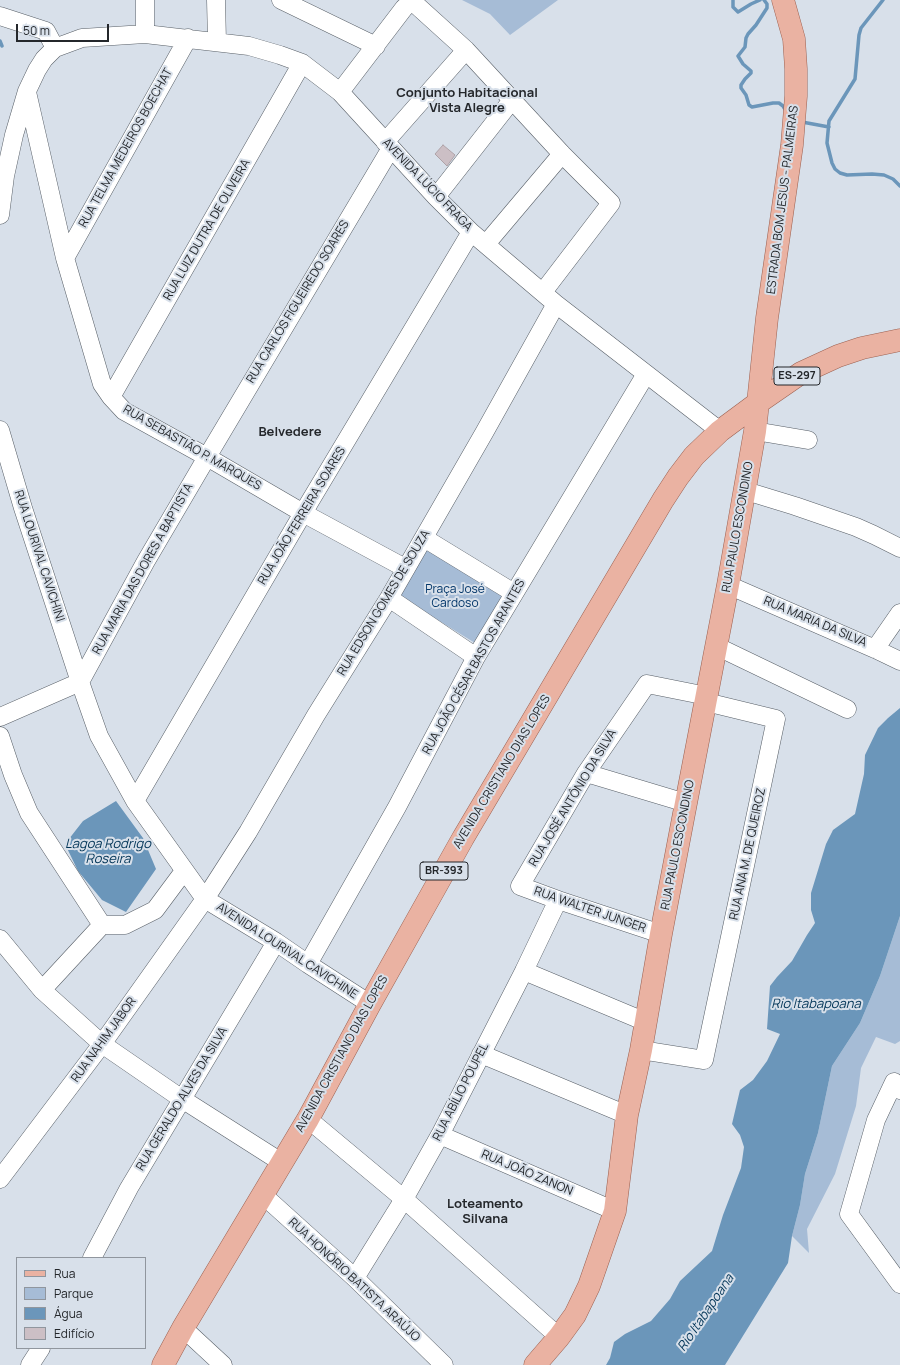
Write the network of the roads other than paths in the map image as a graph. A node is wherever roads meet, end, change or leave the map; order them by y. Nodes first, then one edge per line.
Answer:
1 (145, 0) edge
2 (216, 0) edge
3 (281, 0) edge
4 (783, 0) edge
5 (0, 16) edge
6 (145, 34) junction
7 (188, 38) junction
8 (217, 41) junction
9 (376, 46) junction
10 (55, 48) junction
11 (466, 50) junction
12 (302, 63) junction
13 (27, 91) junction
14 (340, 92) junction
15 (512, 100) junction
16 (388, 145) junction
17 (562, 154) junction
18 (436, 198) junction
19 (0, 215) edge
20 (471, 232) junction
21 (486, 244) junction
22 (65, 258) junction
23 (549, 298) junction
24 (900, 340) edge
25 (646, 374) junction
26 (111, 397) junction
27 (758, 402) junction
28 (0, 430) edge
29 (720, 431) junction
30 (755, 431) junction
31 (808, 440) dead end
32 (207, 457) junction
33 (746, 491) junction
34 (303, 513) junction
35 (424, 538) junction
36 (900, 548) edge
37 (405, 568) junction
38 (728, 585) junction
39 (514, 593) junction
40 (389, 598) junction
41 (900, 613) edge
42 (716, 646) junction
43 (875, 648) junction
44 (476, 657) junction
45 (900, 661) edge
46 (80, 682) junction
47 (707, 699) junction
48 (847, 709) dead end
49 (0, 716) edge
50 (0, 736) edge
51 (586, 773) junction
52 (135, 801) junction
53 (686, 803) junction
54 (184, 871) junction
55 (520, 886) joint
56 (205, 899) junction
57 (558, 900) junction
58 (102, 925) junction
59 (661, 934) junction
60 (0, 939) edge
61 (276, 942) junction
62 (308, 964) junction
63 (524, 971) junction
64 (42, 990) junction
65 (370, 1004) junction
66 (646, 1022) junction
67 (102, 1044) junction
68 (641, 1050) junction
69 (480, 1054) junction
70 (900, 1090) edge
71 (182, 1099) junction
72 (628, 1115) junction
73 (308, 1119) junction
74 (440, 1135) junction
75 (282, 1162) junction
76 (0, 1179) edge
77 (263, 1195) junction
78 (404, 1200) junction
79 (615, 1210) junction
80 (93, 1257) edge
81 (355, 1278) junction
82 (900, 1284) edge
83 (183, 1328) junction
84 (558, 1337) junction
85 (39, 1349) edge
86 (30, 1365) edge
87 (163, 1365) edge
88 (223, 1365) edge
89 (444, 1365) edge
90 (535, 1365) edge

1 - 6 street
2 - 8 street
3 - 9 street
4 - 27 main road, ESTRADA BOM JESUS - PALMEIRAS
5 - 10 street
6 - 7 street, AVENIDA LÚCIO FRAGA
6 - 10 street
7 - 8 street, AVENIDA LÚCIO FRAGA
7 - 22 street, RUA TELMA MEDEIROS BOECHAT
8 - 12 street, AVENIDA LÚCIO FRAGA
9 - 11 street
9 - 14 street
10 - 13 street
11 - 15 street
11 - 16 street, RUA CARLOS FIGUEIREDO SOARES
12 - 14 street, AVENIDA LÚCIO FRAGA
12 - 26 street, RUA LUIZ DUTRA DE OLIVEIRA
13 - 19 street
13 - 22 street, RUA SEBASTIÃO P. MARQUES
14 - 16 street, AVENIDA LÚCIO FRAGA
15 - 17 street
15 - 18 street
16 - 18 street, AVENIDA LÚCIO FRAGA
16 - 32 street, RUA CARLOS FIGUEIREDO SOARES
17 - 21 street
17 - 23 street, RUA EDSON GOMES DE SOUZA
18 - 20 street, AVENIDA LÚCIO FRAGA
20 - 21 street, AVENIDA LÚCIO FRAGA
20 - 34 street, RUA JOÃO FERREIRA SOARES
21 - 23 street, AVENIDA LÚCIO FRAGA
22 - 26 street, RUA SEBASTIÃO P. MARQUES
23 - 25 street, AVENIDA LÚCIO FRAGA
23 - 35 street, RUA EDSON GOMES DE SOUZA
24 - 27 main road, AVENIDA CRISTIANO DIAS LOPES / ES-297
25 - 29 street, AVENIDA LÚCIO FRAGA
25 - 39 street, RUA JOÃO CÉSAR BASTOS ARANTES
26 - 32 street, RUA SEBASTIÃO P. MARQUES
27 - 29 main road, AVENIDA CRISTIANO DIAS LOPES / BR-393
27 - 30 main road, RUA PAULO ESCONDINO
28 - 46 street, RUA LOURIVAL CAVICHINI
29 - 65 main road, AVENIDA CRISTIANO DIAS LOPES / BR-393
30 - 31 street
30 - 33 main road, RUA PAULO ESCONDINO
32 - 34 street, RUA SEBASTIÃO P. MARQUES
32 - 46 street, RUA MARIA DAS DORES A BAPTISTA
33 - 36 street
33 - 38 main road, RUA PAULO ESCONDINO
34 - 37 street, RUA SEBASTIÃO P. MARQUES
34 - 52 street, RUA JOÃO FERREIRA SOARES
35 - 37 street, RUA EDSON GOMES DE SOUZA
35 - 39 street
37 - 40 street, RUA EDSON GOMES DE SOUZA
38 - 42 main road, RUA PAULO ESCONDINO
38 - 43 street, RUA MARIA DA SILVA
39 - 44 street, RUA JOÃO CÉSAR BASTOS ARANTES
40 - 44 street
40 - 56 street, RUA EDSON GOMES DE SOUZA
41 - 43 street
42 - 47 main road, RUA PAULO ESCONDINO
42 - 48 street
43 - 45 street, RUA MARIA DA SILVA
44 - 62 street, RUA JOÃO CÉSAR BASTOS ARANTES
46 - 49 street
46 - 52 street, RUA LOURIVAL CAVICHINI
47 - 51 street, RUA JOSÉ ANTÔNIO DA SILVA
47 - 53 main road, RUA PAULO ESCONDINO
47 - 68 street, RUA ANA M. DE QUEIROZ
50 - 58 street
51 - 53 street
51 - 55 street, RUA JOSÉ ANTÔNIO DA SILVA
52 - 54 street, RUA LOURIVAL CAVICHINI
53 - 59 main road, RUA PAULO ESCONDINO
54 - 56 street, RUA LOURIVAL CAVICHINI
54 - 58 street
55 - 57 street, RUA WALTER JUNGER
56 - 61 street, AVENIDA LOURIVAL CAVICHINE
56 - 67 street, RUA NAHIM JABOR
57 - 59 street, RUA WALTER JUNGER
57 - 63 street, RUA ABÍLIO POUPEL
58 - 64 street
59 - 66 main road, RUA PAULO ESCONDINO
60 - 64 street
61 - 62 street, AVENIDA LOURIVAL CAVICHINE
61 - 71 street, RUA GERALDO ALVES DA SILVA
62 - 65 street, AVENIDA LOURIVAL CAVICHINE
63 - 66 street
63 - 69 street, RUA ABÍLIO POUPEL
64 - 67 street
65 - 73 main road, AVENIDA CRISTIANO DIAS LOPES / BR-393
66 - 68 main road, RUA PAULO ESCONDINO
67 - 71 street
67 - 76 street, RUA NAHIM JABOR
68 - 72 main road, RUA PAULO ESCONDINO
69 - 72 street
69 - 74 street, RUA ABÍLIO POUPEL
70 - 82 street
71 - 75 street
71 - 80 street, RUA GERALDO ALVES DA SILVA
72 - 79 main road, RUA PAULO ESCONDINO
73 - 75 main road, AVENIDA CRISTIANO DIAS LOPES / BR-393
73 - 78 street
74 - 78 street, RUA ABÍLIO POUPEL
74 - 79 street, RUA JOÃO ZANON
75 - 77 main road, AVENIDA CRISTIANO DIAS LOPES / BR-393
77 - 81 street, RUA HONÓRIO BATISTA ARAÚJO
77 - 83 main road, AVENIDA CRISTIANO DIAS LOPES / BR-393
78 - 81 street, RUA ABÍLIO POUPEL
78 - 84 street
79 - 84 main road, RUA PAULO ESCONDINO
81 - 89 street, RUA HONÓRIO BATISTA ARAÚJO
83 - 87 main road, AVENIDA CRISTIANO DIAS LOPES / BR-393
83 - 88 street
84 - 90 main road, RUA PAULO ESCONDINO
85 - 86 street

